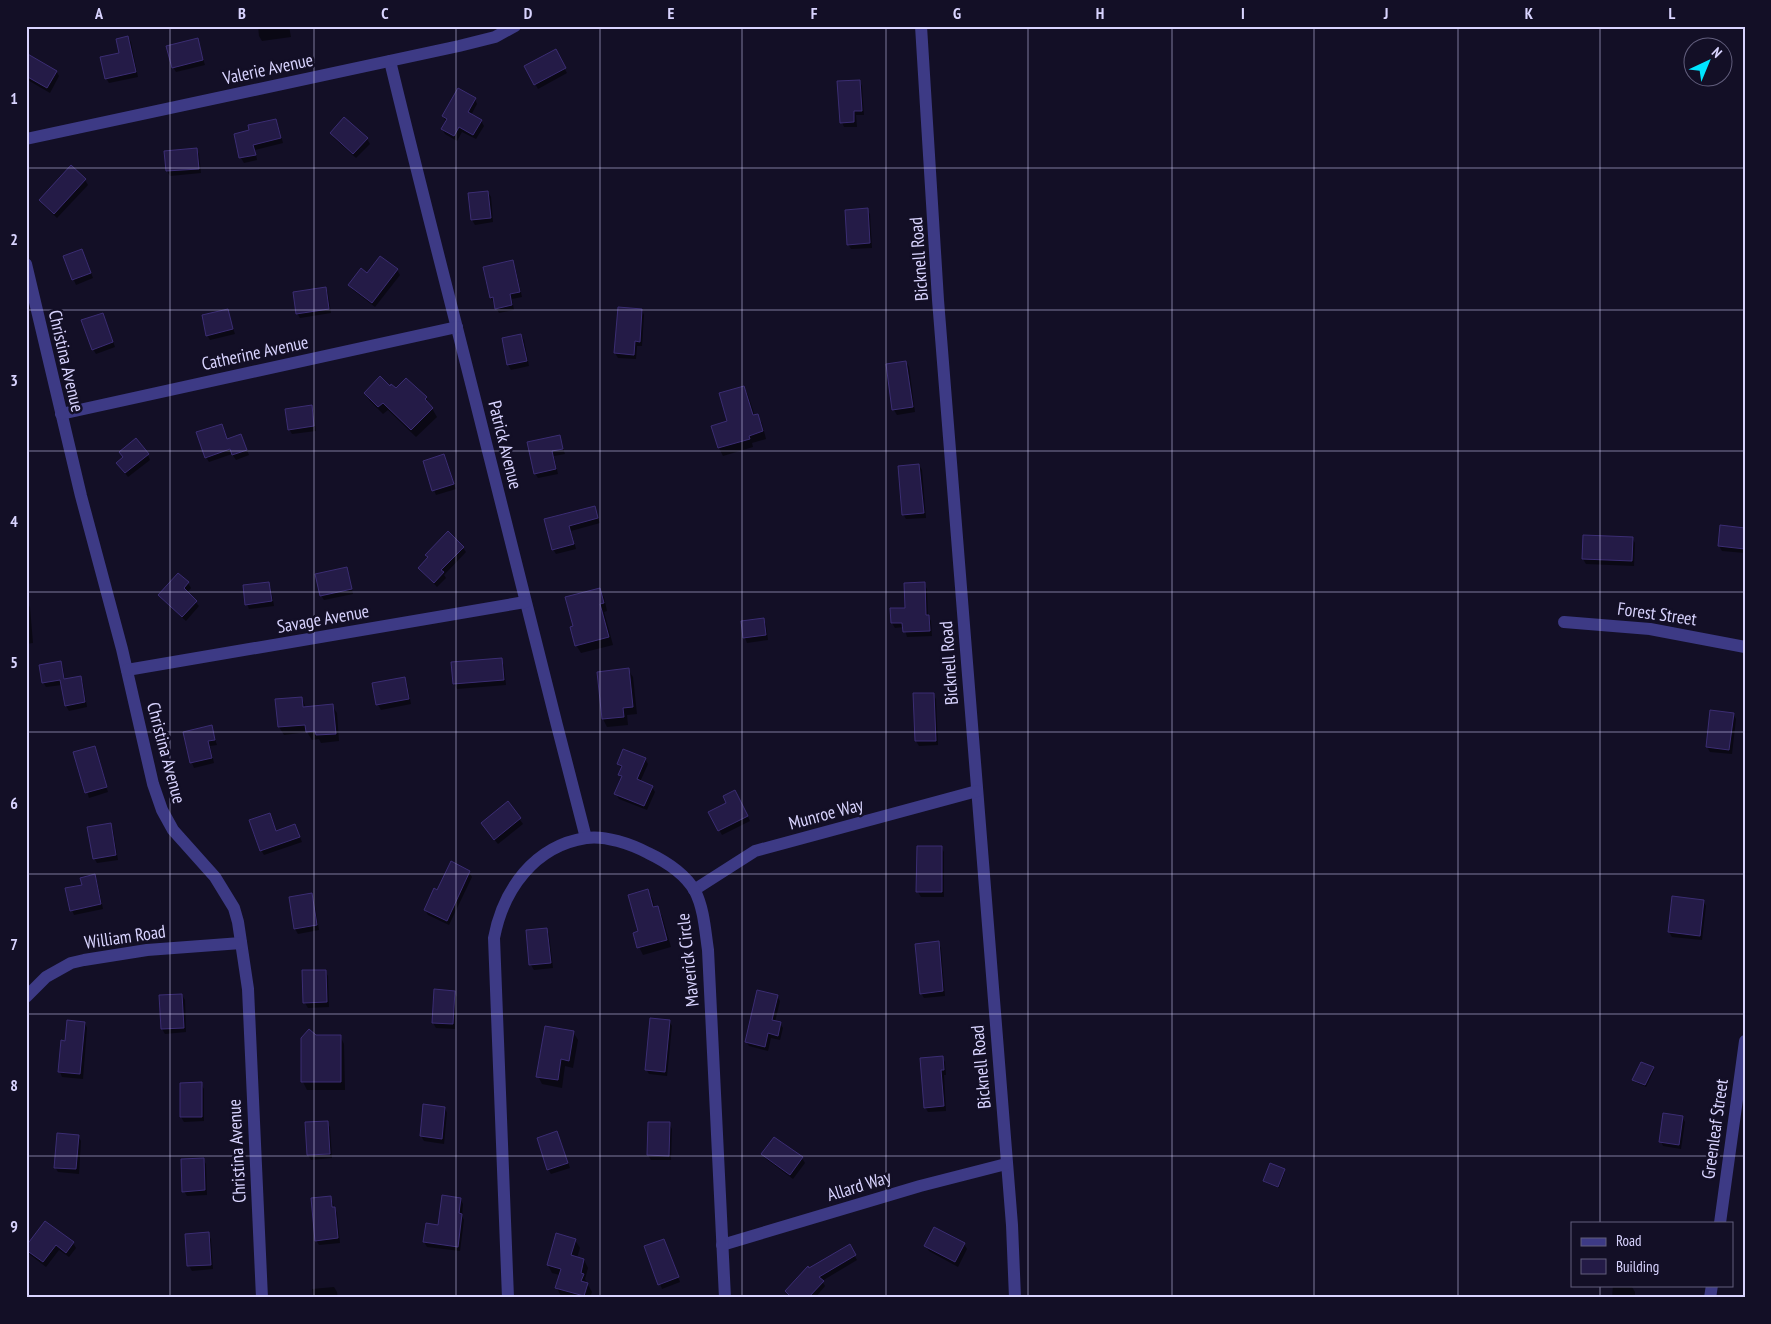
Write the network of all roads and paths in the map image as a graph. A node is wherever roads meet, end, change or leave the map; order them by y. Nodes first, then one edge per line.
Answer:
1 (515, 26) edge
2 (922, 26) edge
3 (390, 61) junction
4 (26, 140) edge
5 (26, 264) edge
6 (456, 327) junction
7 (61, 414) junction
8 (525, 602) junction
9 (1564, 622) dead end
10 (1745, 647) edge
11 (127, 670) junction
12 (977, 791) junction
13 (586, 838) junction
14 (694, 890) junction
15 (241, 943) junction
16 (26, 997) edge
17 (1745, 1041) edge
18 (1006, 1164) junction
19 (1720, 1222) edge
20 (722, 1245) junction
21 (262, 1298) edge
22 (508, 1298) edge
23 (725, 1298) edge
24 (1015, 1298) edge

1 - 3 street, Valerie Avenue
2 - 12 street, Bicknell Road
3 - 4 street, Valerie Avenue
3 - 6 street, Patrick Avenue
5 - 7 street, Christina Avenue
6 - 7 street, Catherine Avenue
6 - 8 street, Patrick Avenue
7 - 11 street, Christina Avenue
8 - 11 street, Savage Avenue
8 - 13 street, Patrick Avenue
9 - 10 street, Forest Street
11 - 15 street, Christina Avenue
12 - 14 street, Munroe Way
12 - 18 street, Bicknell Road
13 - 14 street, Maverick Circle
13 - 22 street, Maverick Circle
14 - 20 street, Maverick Circle
15 - 16 street, William Road
15 - 21 street, Christina Avenue
17 - 19 street, Greenleaf Street
18 - 20 street, Allard Way
18 - 24 street, Bicknell Road
20 - 23 street, Maverick Circle

